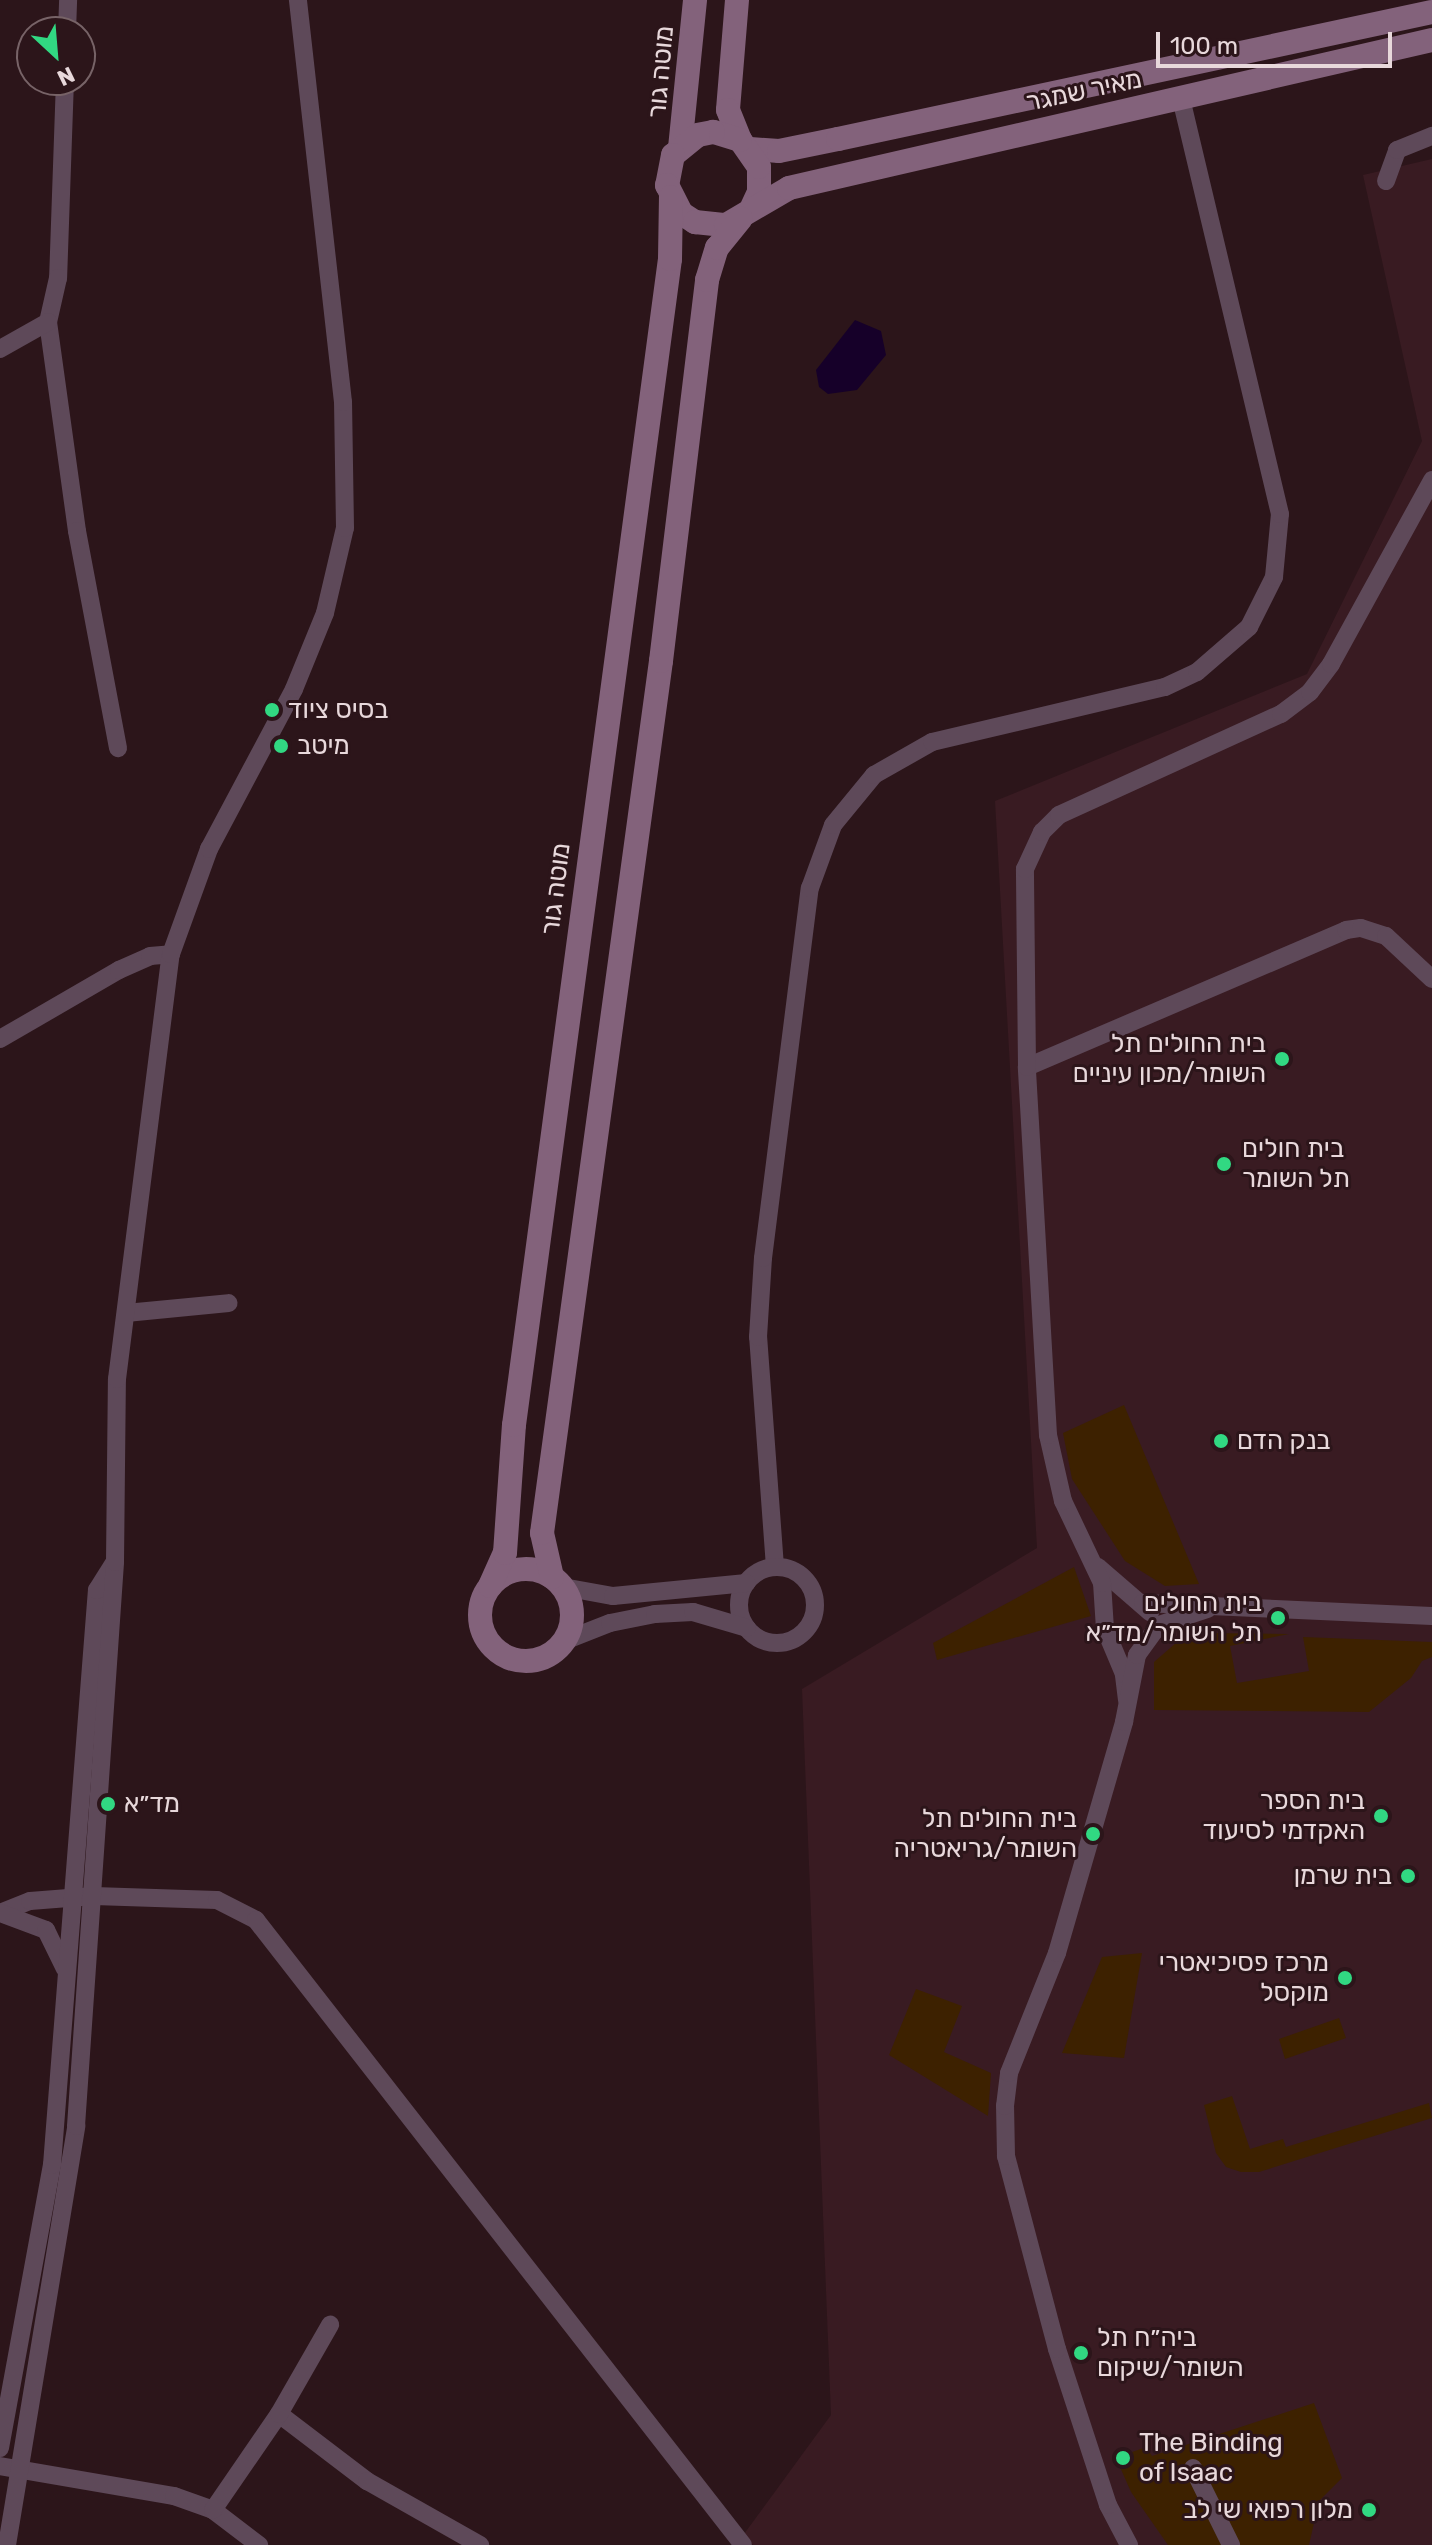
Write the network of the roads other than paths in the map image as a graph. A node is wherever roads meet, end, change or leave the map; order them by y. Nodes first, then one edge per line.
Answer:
1 (298, 0) edge
2 (695, 0) edge
3 (737, 0) edge
4 (1432, 12) edge
5 (1432, 40) edge
6 (64, 96) edge
7 (1181, 99) junction
8 (1432, 136) edge
9 (745, 145) junction
10 (680, 148) junction
11 (1386, 181) dead end
12 (671, 197) junction
13 (746, 212) junction
14 (48, 322) junction
15 (0, 349) edge
16 (1432, 480) edge
17 (118, 748) dead end
18 (171, 954) junction
19 (1432, 979) edge
20 (0, 1039) edge
21 (1027, 1067) junction
22 (229, 1303) dead end
23 (126, 1313) junction
24 (115, 1562) junction
25 (1096, 1565) junction
26 (775, 1567) junction
27 (557, 1582) junction
28 (746, 1583) junction
29 (490, 1586) junction
30 (1137, 1601) junction
31 (1207, 1609) junction
32 (1432, 1616) edge
33 (1104, 1619) junction
34 (747, 1628) junction
35 (1110, 1638) junction
36 (1146, 1638) junction
37 (564, 1641) junction
38 (1127, 1700) junction
39 (94, 1896) junction
40 (72, 1897) junction
41 (0, 1913) edge
42 (67, 1976) junction
43 (330, 2325) dead end
44 (279, 2414) junction
45 (0, 2448) edge
46 (0, 2466) edge
47 (1193, 2468) dead end
48 (19, 2469) junction
49 (213, 2510) junction
50 (7, 2545) edge
51 (259, 2545) edge
52 (480, 2545) edge
53 (743, 2545) edge
54 (1129, 2545) edge
55 (1231, 2545) edge

1 - 18 street
2 - 10 street, מוטה גור
3 - 9 street
4 - 9 street, מאיר שמגר
5 - 7 street, מאיר שמגר
6 - 14 street
7 - 13 street, מאיר שמגר
7 - 26 street
8 - 11 street
9 - 10 street
9 - 13 street
10 - 12 street
12 - 13 street
12 - 29 street, מוטה גור
13 - 27 street
14 - 15 street
14 - 17 street
16 - 21 street
18 - 20 street
18 - 23 street
19 - 21 street
21 - 25 street
22 - 23 street
23 - 24 street
24 - 39 street
24 - 40 street
25 - 30 street
25 - 33 street
26 - 28 street
26 - 34 street
27 - 28 street
27 - 29 street
27 - 37 street
28 - 34 street
29 - 37 street, מוטה גור
30 - 31 street
30 - 33 street
30 - 36 street
31 - 32 street
31 - 36 street
33 - 35 street
34 - 37 street
35 - 36 street
35 - 38 street
36 - 38 street
38 - 54 street
39 - 40 street
39 - 48 street
39 - 53 street
40 - 41 street
40 - 42 street
41 - 42 street
42 - 45 street
43 - 44 street
44 - 49 street
44 - 52 street
46 - 48 street
47 - 55 street
48 - 49 street
48 - 50 street
49 - 51 street

